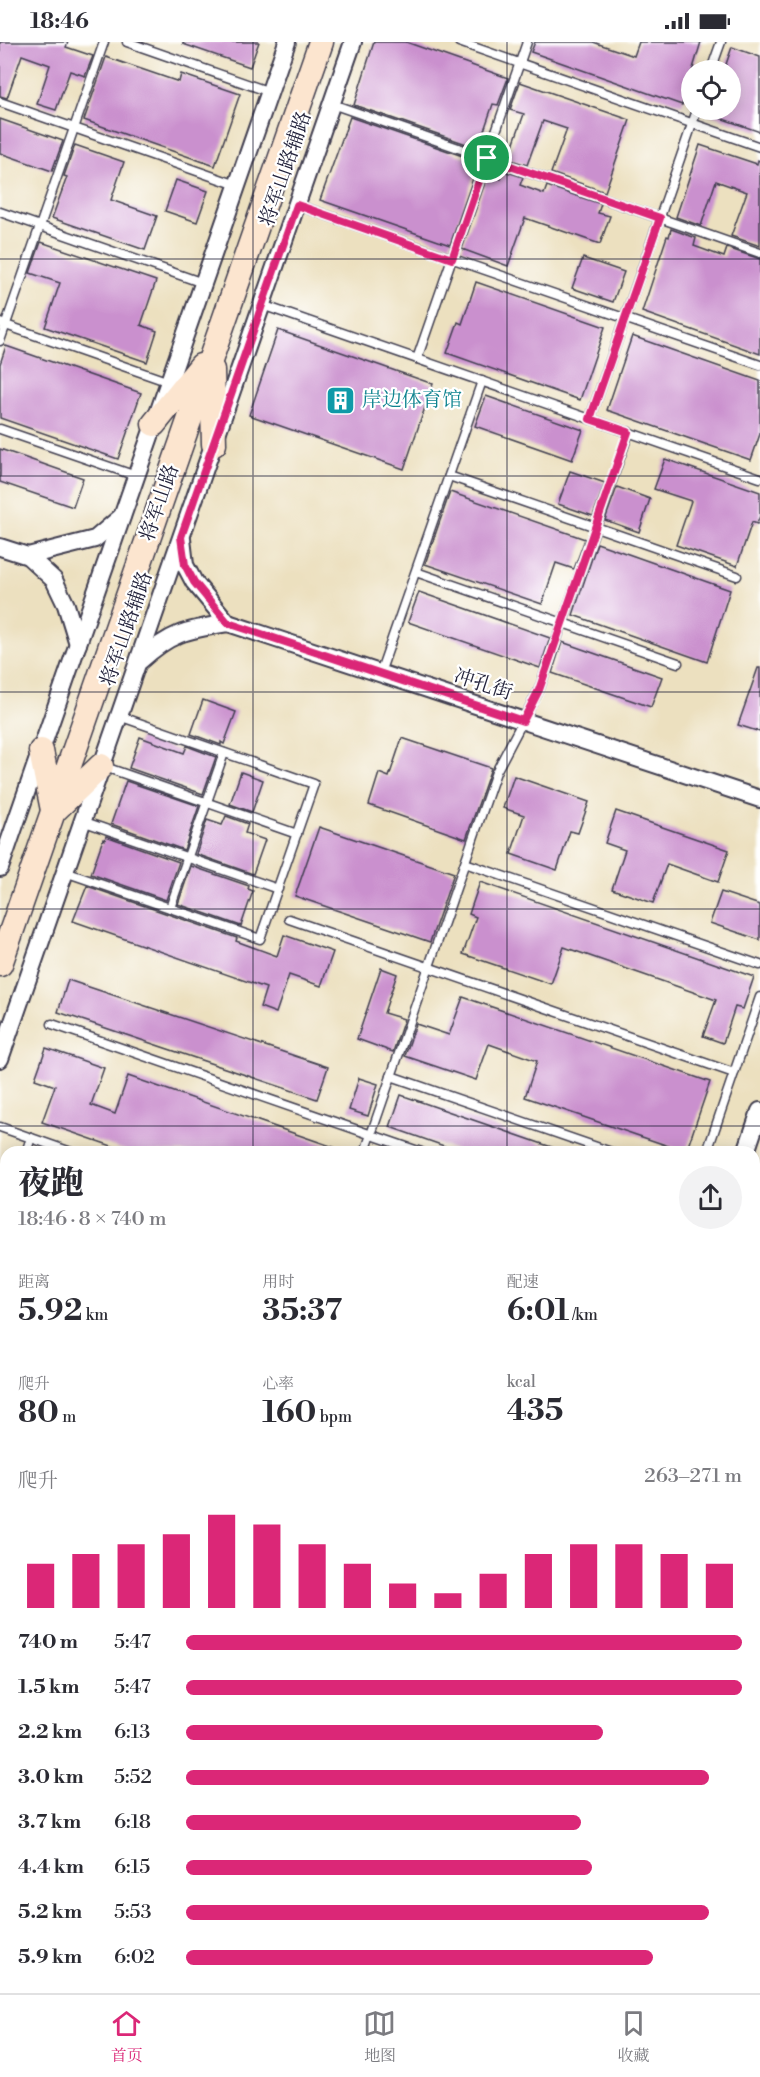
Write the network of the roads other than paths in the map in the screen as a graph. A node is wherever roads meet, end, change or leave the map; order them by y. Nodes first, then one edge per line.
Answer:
1 (104, 42) edge
2 (127, 42) edge
3 (287, 42) edge
4 (321, 42) edge
5 (353, 42) edge
6 (459, 42) edge
7 (527, 42) edge
8 (721, 42) edge
9 (715, 60) edge
10 (520, 63) junction
11 (270, 92) junction
12 (0, 102) edge
13 (332, 104) junction
14 (694, 120) edge
15 (693, 123) junction
16 (74, 128) junction
17 (760, 147) edge
18 (487, 158) junction
19 (237, 185) junction
20 (297, 205) junction
21 (0, 212) edge
22 (660, 218) junction
23 (40, 226) junction
24 (760, 253) edge
25 (452, 259) junction
26 (203, 283) junction
27 (262, 305) junction
28 (625, 318) junction
29 (3, 324) edge
30 (0, 341) edge
31 (212, 352) junction
32 (417, 359) junction
33 (760, 365) edge
34 (482, 381) junction
35 (169, 382) junction
36 (590, 419) junction
37 (154, 424) junction
38 (0, 429) edge
39 (628, 432) junction
40 (214, 444) junction
41 (136, 476) junction
42 (449, 476) junction
43 (760, 478) edge
44 (122, 516) junction
45 (596, 527) junction
46 (181, 537) junction
47 (0, 547) edge
48 (28, 556) junction
49 (416, 572) junction
50 (737, 576) dead end
51 (228, 623) junction
52 (562, 623) junction
53 (78, 644) junction
54 (678, 663) dead end
55 (137, 664) junction
56 (380, 673) junction
57 (119, 716) junction
58 (523, 721) junction
59 (41, 751) junction
60 (225, 753) junction
61 (102, 766) junction
62 (760, 799) edge
63 (207, 803) junction
64 (53, 812) junction
65 (82, 821) junction
66 (297, 834) junction
67 (188, 858) junction
68 (465, 863) junction
69 (0, 868) edge
70 (65, 872) junction
71 (278, 889) junction
72 (171, 908) junction
73 (290, 919) dead end
74 (0, 964) edge
75 (760, 965) edge
76 (429, 968) junction
77 (760, 997) edge
78 (52, 1024) dead end
79 (0, 1059) edge
80 (734, 1073) junction
81 (391, 1076) junction
82 (760, 1111) edge
83 (0, 1127) edge
84 (371, 1135) junction
85 (31, 1138) junction
86 (28, 1146) edge
87 (54, 1146) edge
88 (367, 1146) edge
89 (403, 1146) edge
90 (594, 1146) edge
91 (708, 1146) edge
92 (748, 1146) edge

1 - 16 lane
2 - 11 lane
3 - 11 street, 将军山路辅路
4 - 31 street, 将军山路
5 - 13 street, 将军山路辅路
6 - 10 lane
7 - 10 lane
8 - 9 lane
10 - 15 lane
10 - 18 lane
11 - 19 street, 将军山路辅路
12 - 16 lane
13 - 18 lane
13 - 20 street, 将军山路辅路
14 - 15 lane
15 - 17 lane
15 - 22 lane
16 - 19 lane
16 - 23 lane
18 - 22 lane
18 - 25 lane
19 - 26 street, 将军山路辅路
20 - 25 lane
20 - 27 street, 将军山路辅路
21 - 23 lane
22 - 24 lane
22 - 28 lane
23 - 26 lane
23 - 29 lane
25 - 28 lane
25 - 32 lane
26 - 35 street, 将军山路辅路
27 - 32 lane
27 - 40 street, 将军山路辅路
28 - 33 lane
28 - 36 lane
29 - 30 lane
29 - 35 lane
31 - 37 street
31 - 40 street
31 - 64 street, 将军山路
32 - 34 lane
34 - 36 lane
34 - 42 lane
35 - 37 street, 将军山路辅路
36 - 39 lane
37 - 41 street, 将军山路辅路
38 - 41 lane
39 - 43 lane
39 - 45 lane
40 - 46 street, 将军山路辅路
41 - 44 street, 将军山路辅路
42 - 45 lane
42 - 49 lane
44 - 48 street
44 - 53 street, 将军山路辅路
45 - 50 lane
45 - 52 lane
46 - 51 street
46 - 55 street, 将军山路辅路
47 - 48 street
48 - 53 street
49 - 52 lane
49 - 56 lane
51 - 55 street, 冲孔街
51 - 56 street, 冲孔街
52 - 54 lane
52 - 58 lane
53 - 59 street, 将军山路辅路
55 - 57 street, 将军山路辅路
56 - 58 street, 冲孔街
57 - 60 lane
57 - 61 street, 将军山路辅路
58 - 62 street, 冲孔街
58 - 68 lane
59 - 64 street
59 - 69 street, 将军山路辅路
60 - 63 lane
60 - 66 lane
61 - 63 lane
61 - 64 street
61 - 65 street, 将军山路辅路
63 - 66 lane
63 - 67 lane
64 - 74 street, 将军山路
65 - 67 lane
65 - 70 street, 将军山路辅路
66 - 71 lane
67 - 71 lane
67 - 72 lane
68 - 75 lane
68 - 76 lane
70 - 72 lane
70 - 79 street, 将军山路辅路
71 - 72 lane
73 - 76 lane
76 - 80 lane
76 - 81 lane
77 - 80 lane
78 - 84 lane
80 - 91 lane
81 - 84 lane
81 - 90 lane
82 - 92 street
83 - 85 lane
84 - 88 lane
84 - 89 lane
85 - 86 lane
85 - 87 lane

